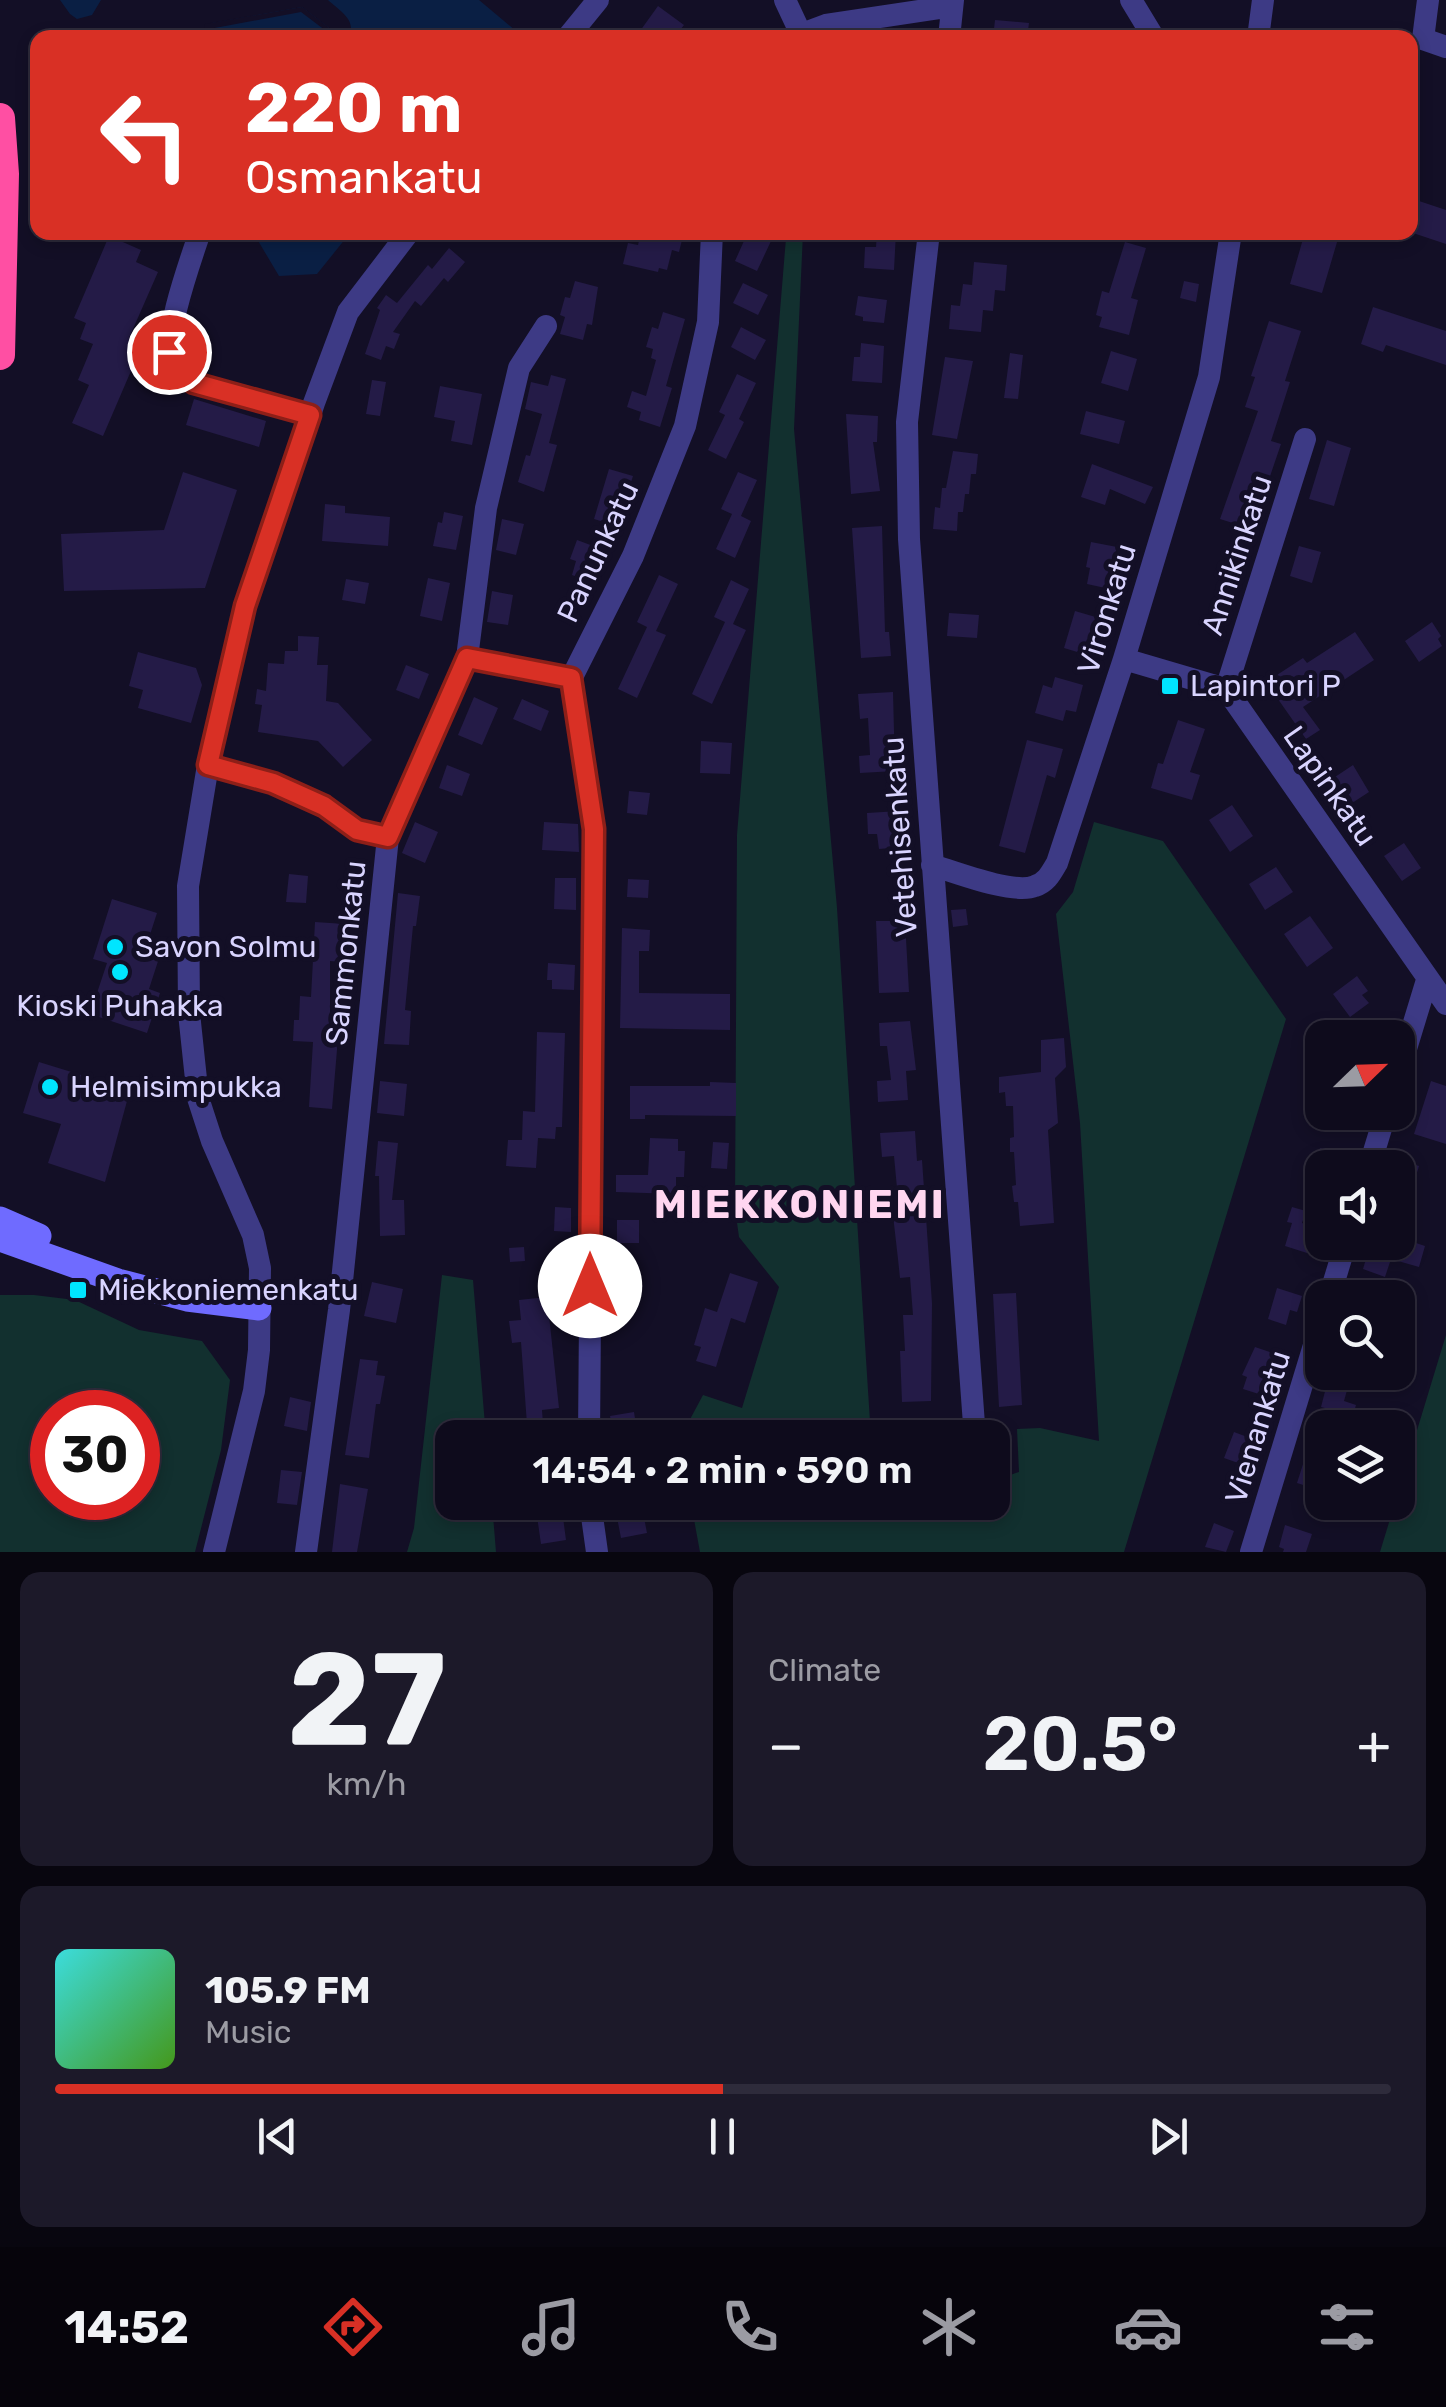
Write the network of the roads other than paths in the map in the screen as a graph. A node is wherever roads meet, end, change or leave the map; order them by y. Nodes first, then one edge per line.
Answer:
1 (598, 0) edge
2 (785, 0) edge
3 (1131, 0) edge
4 (1263, 0) edge
5 (1428, 0) edge
6 (953, 3) edge
7 (574, 30) edge
8 (794, 30) edge
9 (821, 30) edge
10 (950, 30) edge
11 (1149, 30) edge
12 (1259, 30) edge
13 (1446, 48) edge
14 (0, 118) edge
15 (198, 240) edge
16 (403, 240) edge
17 (712, 240) edge
18 (927, 240) edge
19 (1230, 240) edge
20 (546, 326) dead end
21 (0, 355) edge
22 (310, 415) junction
23 (1305, 439) dead end
24 (467, 658) junction
25 (1124, 659) junction
26 (571, 678) junction
27 (1226, 689) junction
28 (208, 765) junction
29 (388, 837) junction
30 (932, 866) junction
31 (1427, 980) junction
32 (1446, 1004) edge
33 (1415, 1020) edge
34 (0, 1220) edge
35 (0, 1239) edge
36 (74, 1264) junction
37 (260, 1308) junction
38 (1305, 1375) edge
39 (589, 1420) edge
40 (973, 1420) edge
41 (593, 1520) edge
42 (214, 1552) edge
43 (306, 1552) edge
44 (598, 1552) edge
45 (1251, 1552) edge

1 - 7 street
2 - 8 street
3 - 11 street
4 - 12 street
5 - 13 street
6 - 9 street
6 - 10 street
14 - 21 highway
15 - 22 street
16 - 22 street
17 - 26 street, Panunkatu
18 - 30 street, Vetehisenkatu
19 - 25 street, Vironkatu
20 - 24 street, Sammonkatu
22 - 28 street
23 - 27 street, Annikinkatu
24 - 26 street
24 - 29 street, Sammonkatu
25 - 27 street
25 - 30 street, Vironkatu
26 - 39 street
27 - 31 street, Lapinkatu
28 - 29 street
28 - 37 street
29 - 43 street, Sammonkatu
30 - 40 street, Vetehisenkatu
31 - 32 street, Lapinkatu
31 - 33 street
34 - 36 street
35 - 36 street
36 - 37 street
37 - 42 street
38 - 45 street, Vienankatu
41 - 44 street

